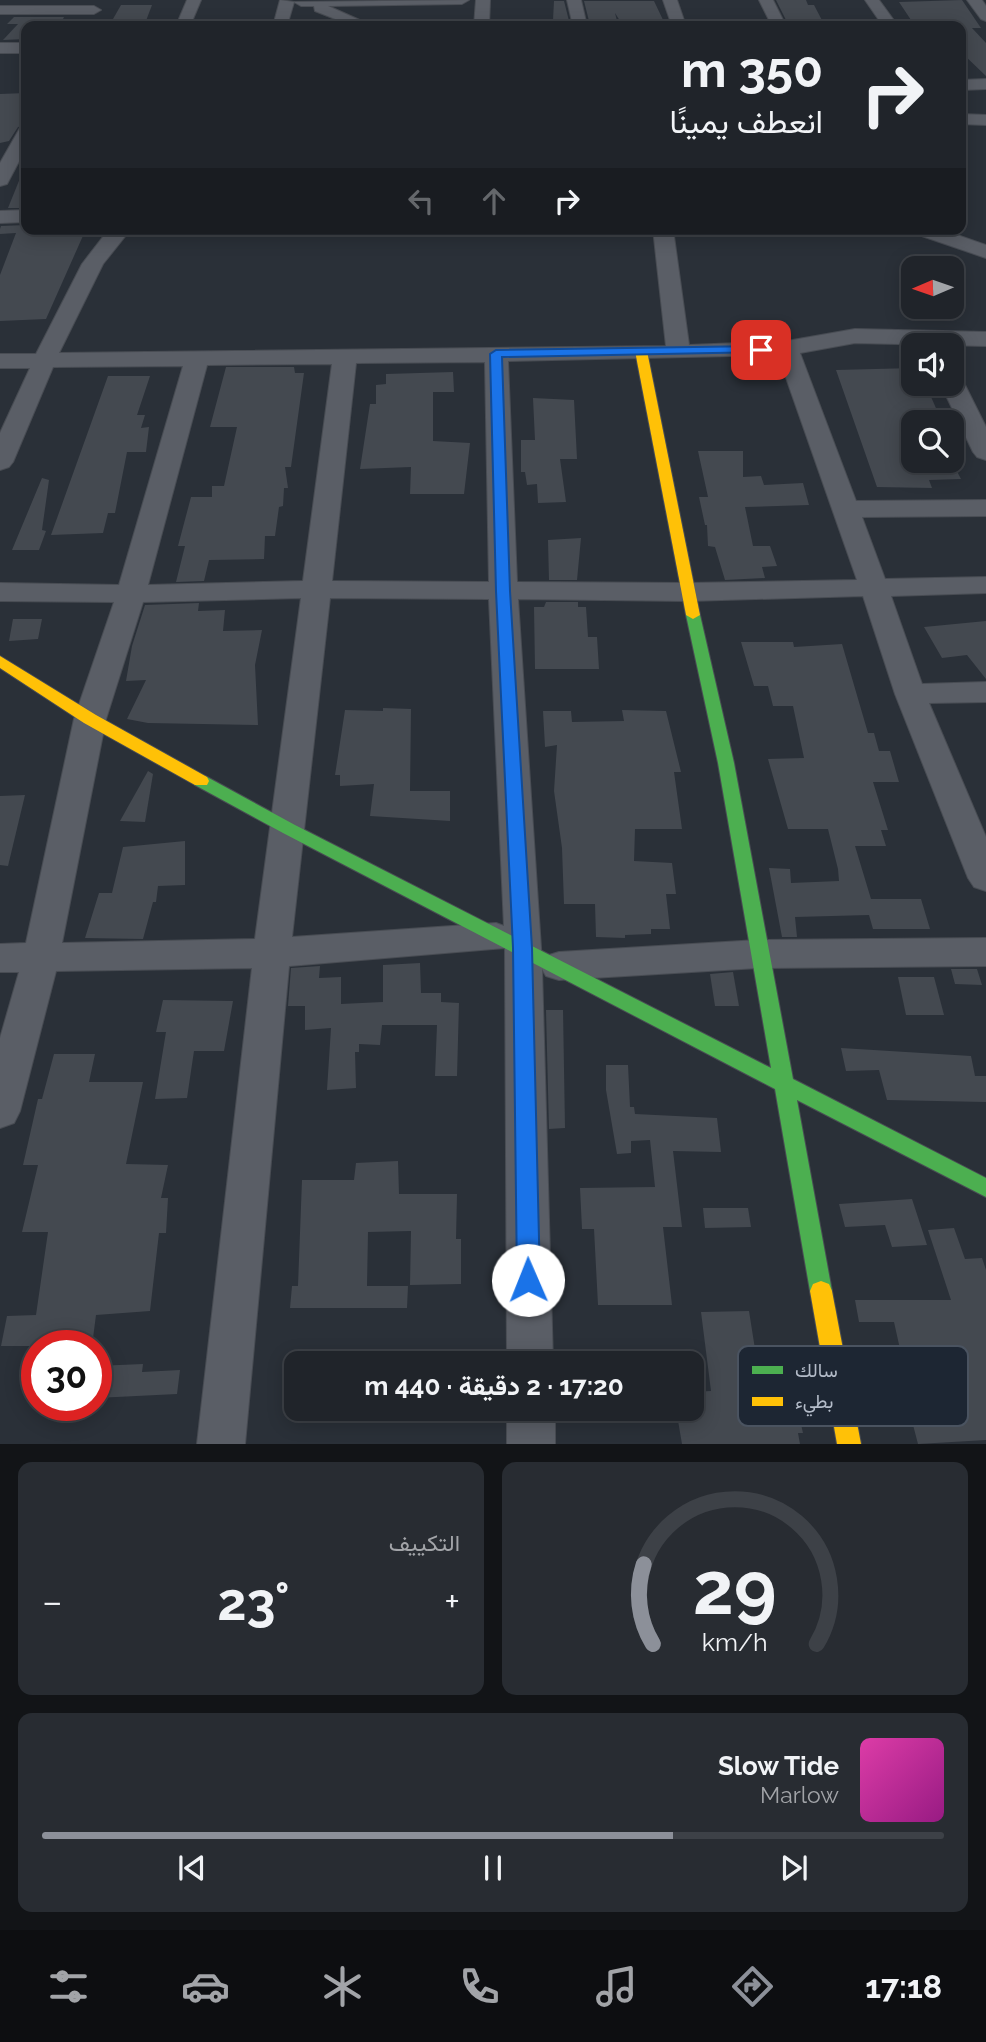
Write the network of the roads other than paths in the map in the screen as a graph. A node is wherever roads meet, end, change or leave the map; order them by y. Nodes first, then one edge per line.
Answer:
1 (194, 0) edge
2 (462, 0) edge
3 (483, 0) edge
4 (574, 0) edge
5 (670, 0) edge
6 (766, 0) edge
7 (872, 0) edge
8 (974, 0) edge
9 (295, 1) edge
10 (97, 5) edge
11 (390, 5) edge
12 (0, 10) edge
13 (986, 16) edge
14 (88, 21) edge
15 (185, 21) edge
16 (282, 21) edge
17 (352, 21) edge
18 (482, 21) edge
19 (579, 21) edge
20 (677, 21) edge
21 (776, 21) edge
22 (887, 21) edge
23 (0, 48) edge
24 (21, 48) edge
25 (986, 84) edge
26 (966, 85) edge
27 (966, 119) edge
28 (986, 120) edge
29 (21, 142) edge
30 (0, 182) edge
31 (21, 184) edge
32 (0, 216) edge
33 (21, 216) edge
34 (115, 235) edge
35 (664, 235) edge
36 (937, 235) edge
37 (986, 252) edge
38 (901, 339) edge
39 (986, 339) edge
40 (964, 340) edge
41 (787, 348) junction
42 (641, 351) junction
43 (678, 352) junction
44 (496, 354) junction
45 (345, 356) junction
46 (197, 358) junction
47 (0, 361) edge
48 (43, 361) junction
49 (958, 396) edge
50 (986, 452) edge
51 (0, 462) edge
52 (986, 508) edge
53 (846, 509) junction
54 (986, 585) edge
55 (874, 587) junction
56 (316, 589) junction
57 (503, 591) junction
58 (0, 592) edge
59 (688, 592) junction
60 (131, 594) junction
61 (0, 661) edge
62 (986, 692) edge
63 (910, 694) junction
64 (90, 719) junction
65 (289, 829) junction
66 (986, 878) edge
67 (509, 942) junction
68 (986, 952) edge
69 (272, 953) junction
70 (758, 954) junction
71 (0, 958) edge
72 (41, 958) junction
73 (559, 967) junction
74 (782, 1083) junction
75 (0, 1111) edge
76 (986, 1188) edge
77 (831, 1346) edge
78 (529, 1351) edge
79 (531, 1421) edge
80 (846, 1426) edge
81 (221, 1444) edge
82 (531, 1444) edge
83 (849, 1444) edge

1 - 15 street
2 - 11 street
3 - 18 street
4 - 19 street
5 - 20 street
6 - 21 street
7 - 22 street
8 - 13 street
9 - 11 street
9 - 16 street
9 - 17 street
10 - 12 street
10 - 14 street
23 - 24 street
25 - 26 street
27 - 28 street
29 - 30 street
30 - 31 street
32 - 33 street
34 - 48 street
35 - 43 street
36 - 37 street
38 - 41 street
39 - 40 street
41 - 43 street
41 - 53 street
42 - 43 street
42 - 44 street
42 - 59 street
44 - 45 street
44 - 57 street
45 - 46 street
45 - 56 street
46 - 48 street
46 - 60 street
47 - 48 street
48 - 51 street
49 - 50 street
52 - 53 street
53 - 55 street
54 - 55 street
55 - 59 street
55 - 63 street
56 - 57 street
56 - 60 street
56 - 65 street
57 - 59 street
57 - 67 street
58 - 60 street
59 - 70 street
60 - 64 street
61 - 64 street
62 - 63 street
63 - 66 street
64 - 65 street
64 - 72 street
65 - 67 street
65 - 69 street
67 - 69 street
67 - 73 street
67 - 78 street
68 - 70 street
69 - 72 street
69 - 81 street
70 - 73 street
70 - 74 street
71 - 72 street
72 - 75 street
73 - 74 street
74 - 76 street
74 - 77 street
79 - 82 street
80 - 83 street

